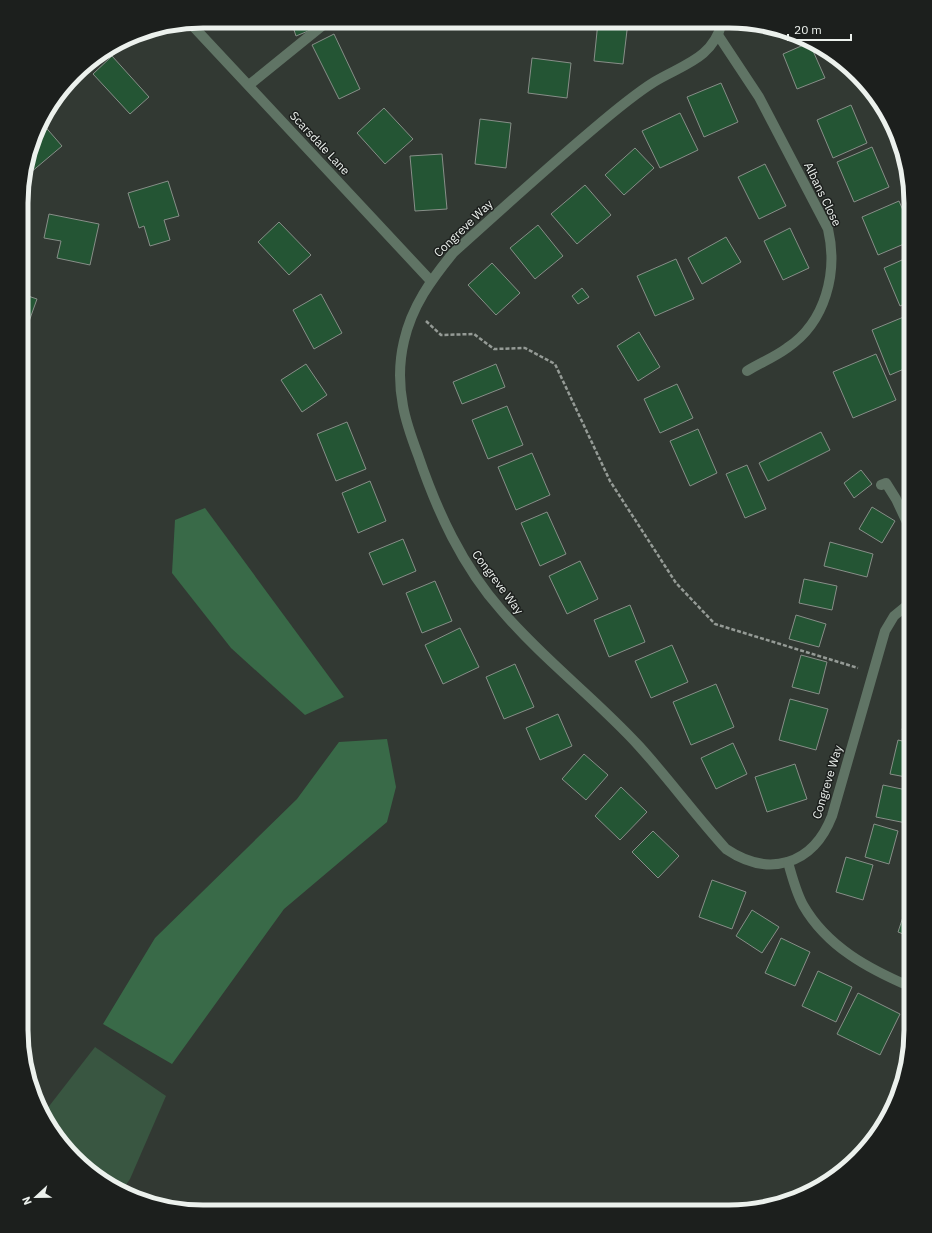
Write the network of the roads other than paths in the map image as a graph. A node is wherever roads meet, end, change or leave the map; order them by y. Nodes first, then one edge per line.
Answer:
1 (195, 28) edge
2 (319, 28) edge
3 (720, 28) edge
4 (718, 35) junction
5 (248, 85) junction
6 (430, 280) junction
7 (747, 371) dead end
8 (881, 485) dead end
9 (904, 516) edge
10 (904, 608) edge
11 (788, 862) junction
12 (904, 984) edge

1 - 5 street, Scarsdale Lane
2 - 5 street
3 - 4 street, Congreve Way
4 - 6 street, Congreve Way
4 - 7 street, Albans Close
5 - 6 street, Scarsdale Lane
6 - 11 street, Congreve Way
8 - 9 street
10 - 11 street, Congreve Way
11 - 12 street

